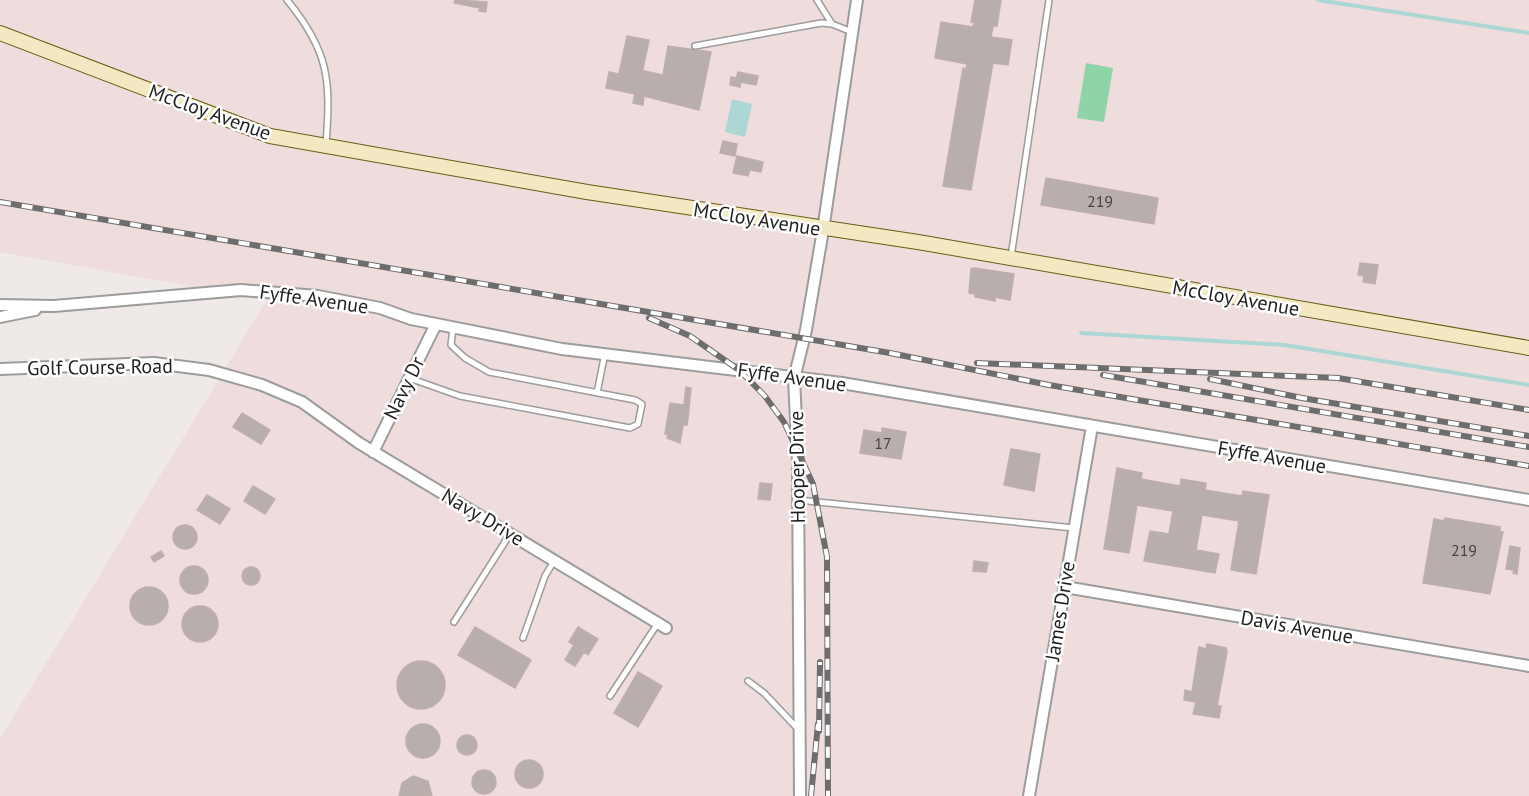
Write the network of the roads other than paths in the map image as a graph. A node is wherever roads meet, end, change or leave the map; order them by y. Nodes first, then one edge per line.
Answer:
1 (287, 0) edge
2 (817, 0) edge
3 (857, 0) edge
4 (1049, 0) edge
5 (832, 24) junction
6 (852, 32) junction
7 (1, 33) edge
8 (695, 46) dead end
9 (326, 146) junction
10 (823, 230) junction
11 (1011, 259) junction
12 (0, 305) edge
13 (54, 306) junction
14 (0, 317) edge
15 (436, 324) junction
16 (453, 327) junction
17 (1529, 348) edge
18 (605, 353) junction
19 (0, 369) edge
20 (409, 378) junction
21 (794, 379) junction
22 (597, 393) junction
23 (302, 402) joint
24 (1092, 426) junction
25 (373, 452) junction
26 (798, 500) junction
27 (1529, 500) edge
28 (1074, 528) junction
29 (510, 534) junction
30 (554, 560) junction
31 (1065, 587) junction
32 (454, 622) dead end
33 (662, 626) joint
34 (523, 638) dead end
35 (1529, 666) edge
36 (748, 681) dead end
37 (609, 696) dead end
38 (797, 728) junction
39 (800, 796) edge
40 (1029, 796) edge

1 - 9 lane
2 - 5 lane
3 - 6 street, Hooper Drive
4 - 11 lane
5 - 6 lane
5 - 8 lane
6 - 10 street, Hooper Drive
7 - 9 street, McCloy Avenue
9 - 10 street, McCloy Avenue
10 - 11 street, McCloy Avenue
10 - 21 street, Hooper Drive
11 - 17 street, McCloy Avenue
12 - 13 street, Fyffe Avenue
13 - 14 street, Fyffe Avenue
13 - 15 street, Fyffe Avenue
15 - 16 street, Fyffe Avenue
15 - 20 street, Navy Dr
16 - 18 street, Fyffe Avenue
16 - 22 lane
18 - 21 street, Fyffe Avenue
18 - 22 lane
19 - 23 street, Golf Course Road
20 - 22 lane
20 - 25 street, Navy Dr
21 - 24 street, Fyffe Avenue
21 - 26 street, Hooper Drive
23 - 25 street, Navy Drive
24 - 27 street, Fyffe Avenue
24 - 28 street, James Drive
25 - 29 street, Navy Drive
26 - 28 lane
26 - 38 street, Hooper Drive
28 - 31 street, James Drive
29 - 30 street, Navy Drive
29 - 32 lane
30 - 33 street, Navy Drive
30 - 34 lane
31 - 35 street, Davis Avenue
31 - 40 street, James Drive
33 - 37 lane
36 - 38 lane
38 - 39 street, Hooper Drive

